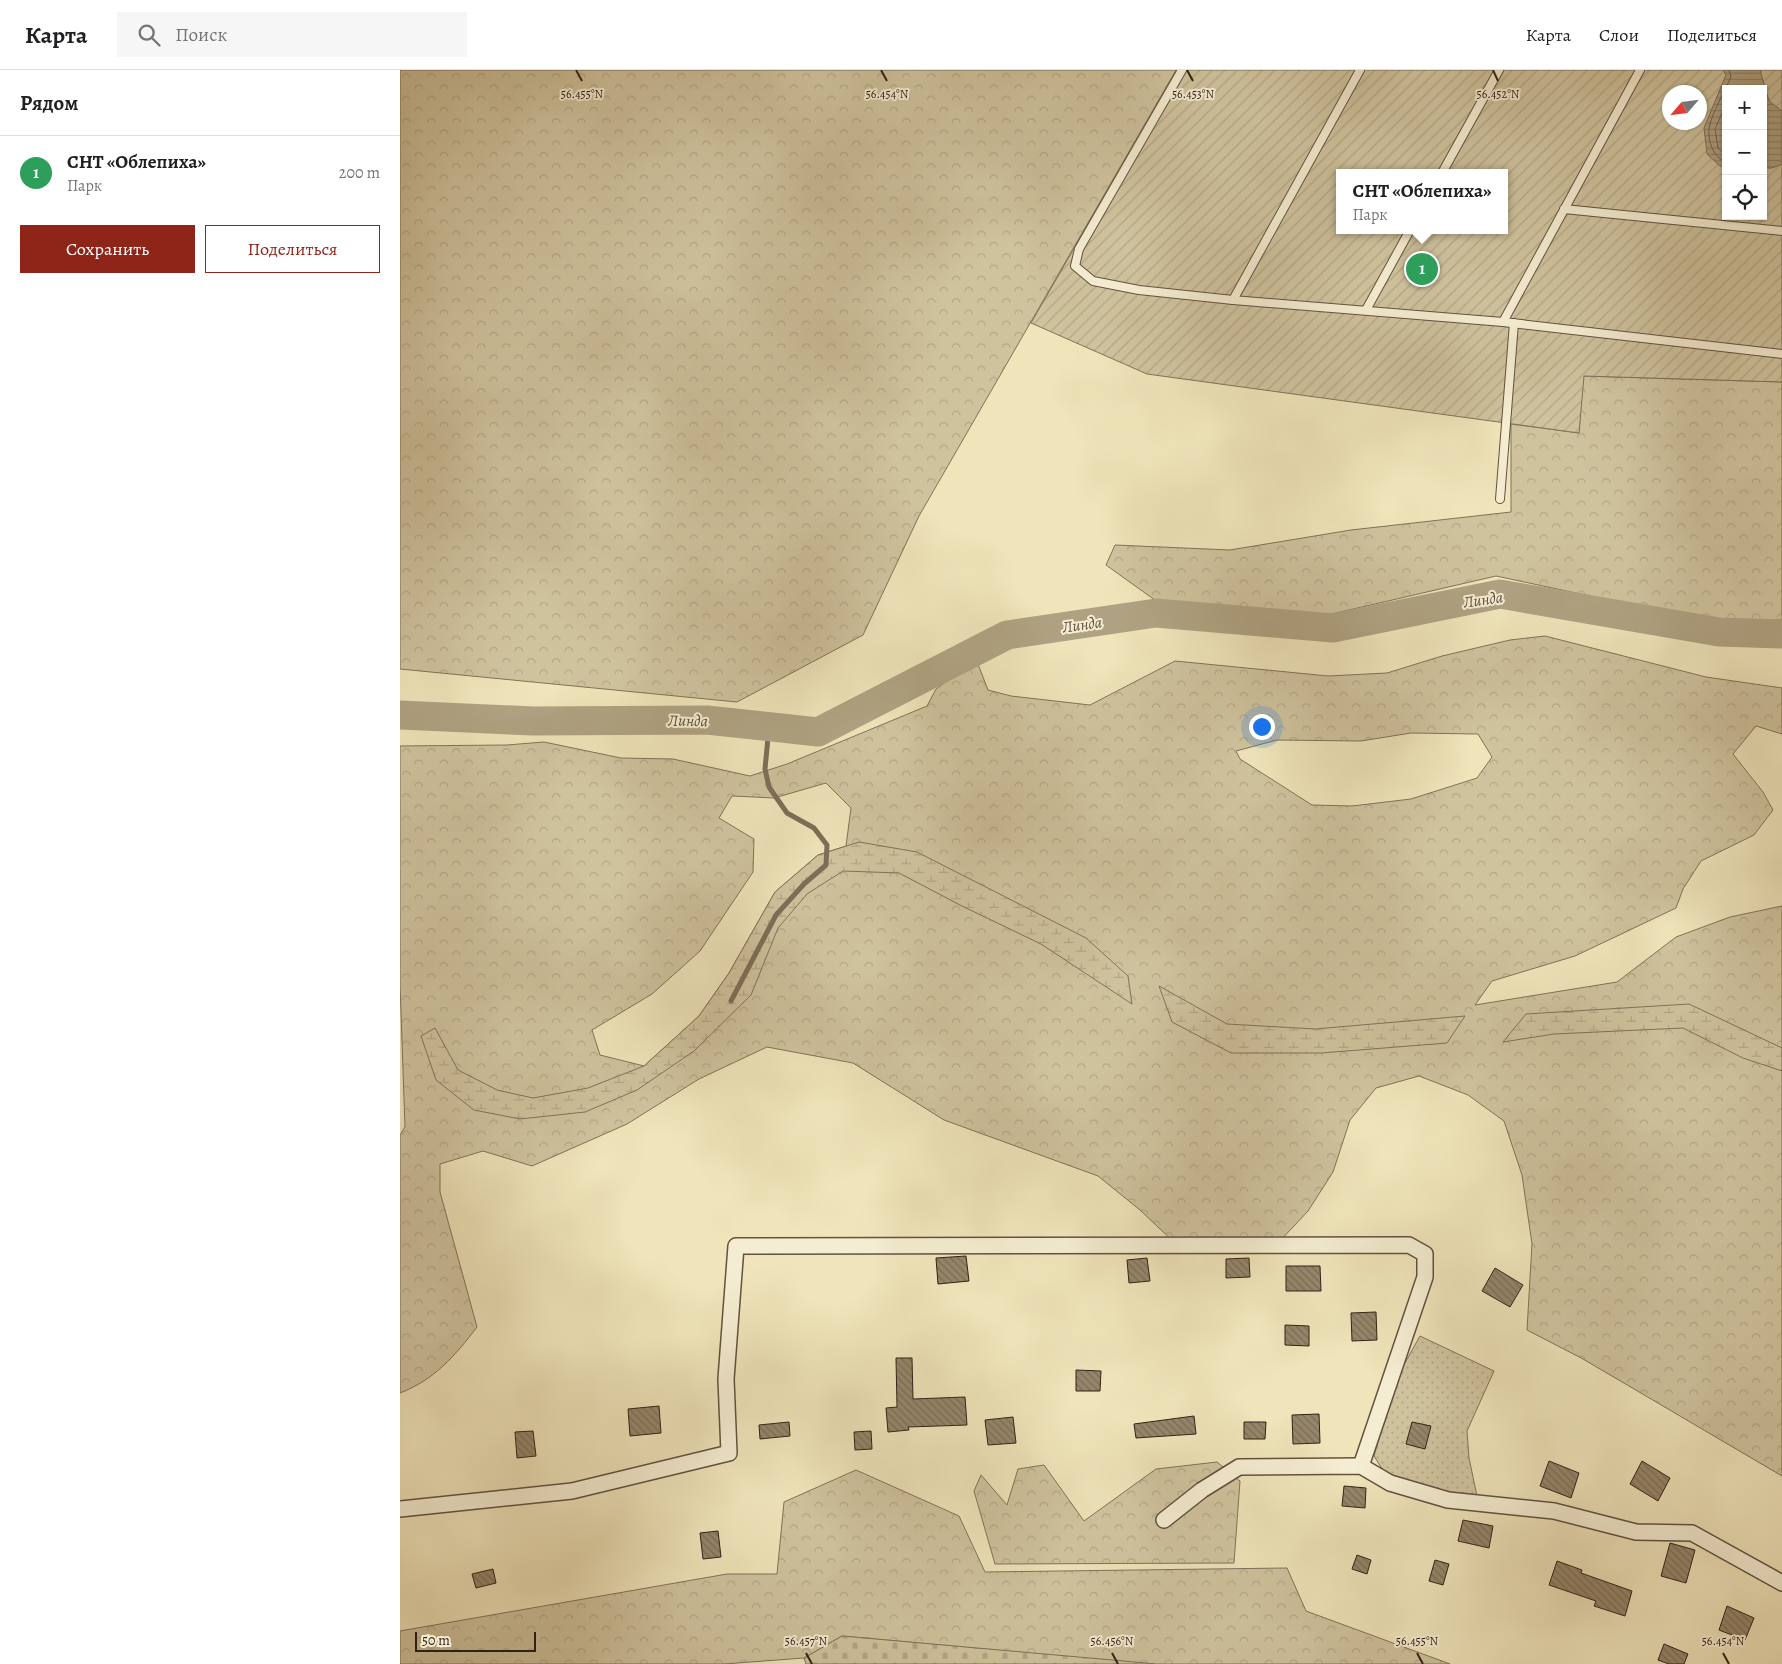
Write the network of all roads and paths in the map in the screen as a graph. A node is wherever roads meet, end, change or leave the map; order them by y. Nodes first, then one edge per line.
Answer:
1 (1182, 70) edge
2 (1360, 70) edge
3 (1499, 70) edge
4 (1640, 70) edge
5 (1444, 169) edge
6 (1564, 209) junction
7 (1782, 231) edge
8 (1408, 234) edge
9 (1233, 300) junction
10 (1366, 310) junction
11 (1503, 322) junction
12 (1514, 323) junction
13 (1782, 354) edge
14 (1500, 499) dead end
15 (1361, 1466) junction
16 (400, 1509) edge
17 (1164, 1520) dead end
18 (1782, 1583) edge

1 - 9 lane
2 - 9 lane
3 - 5 lane
4 - 6 lane
6 - 7 lane
6 - 11 lane
8 - 10 lane
9 - 10 lane
10 - 11 lane
11 - 12 lane
12 - 13 lane
12 - 14 lane
15 - 16 street
15 - 17 street
15 - 18 street

